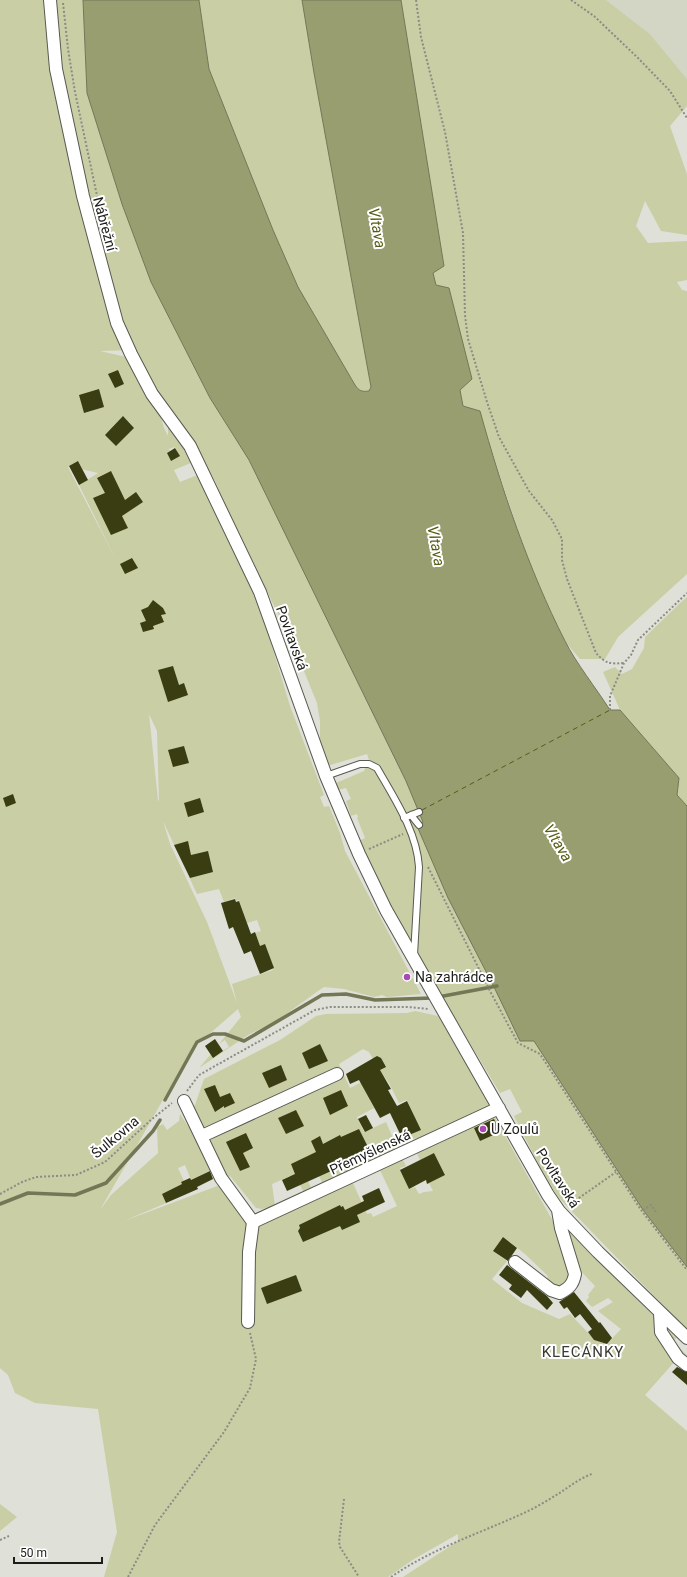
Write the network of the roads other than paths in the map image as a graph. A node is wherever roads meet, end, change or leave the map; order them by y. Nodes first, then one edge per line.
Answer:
1 (50, 0) edge
2 (184, 437) joint
3 (326, 776) junction
4 (419, 812) dead end
5 (411, 815) junction
6 (404, 818) junction
7 (420, 824) dead end
8 (413, 961) junction
9 (337, 1074) dead end
10 (184, 1100) road end
11 (499, 1108) junction
12 (202, 1136) junction
13 (559, 1211) junction
14 (253, 1222) junction
15 (515, 1262) dead end
16 (660, 1313) junction
17 (248, 1322) road end
18 (687, 1338) edge
19 (687, 1365) edge

1 - 2 street, Nábřežní
2 - 3 street, Povltavská
3 - 6 lane
3 - 8 street, Povltavská
4 - 5 lane
5 - 6 lane
5 - 7 lane
6 - 8 lane
8 - 11 street, Povltavská
9 - 12 street
10 - 12 street
11 - 13 street, Povltavská
11 - 14 street, Přemyšlenská
12 - 14 street
13 - 15 street
13 - 16 street, Povltavská
14 - 17 street
16 - 18 street, Povltavská
16 - 19 street

